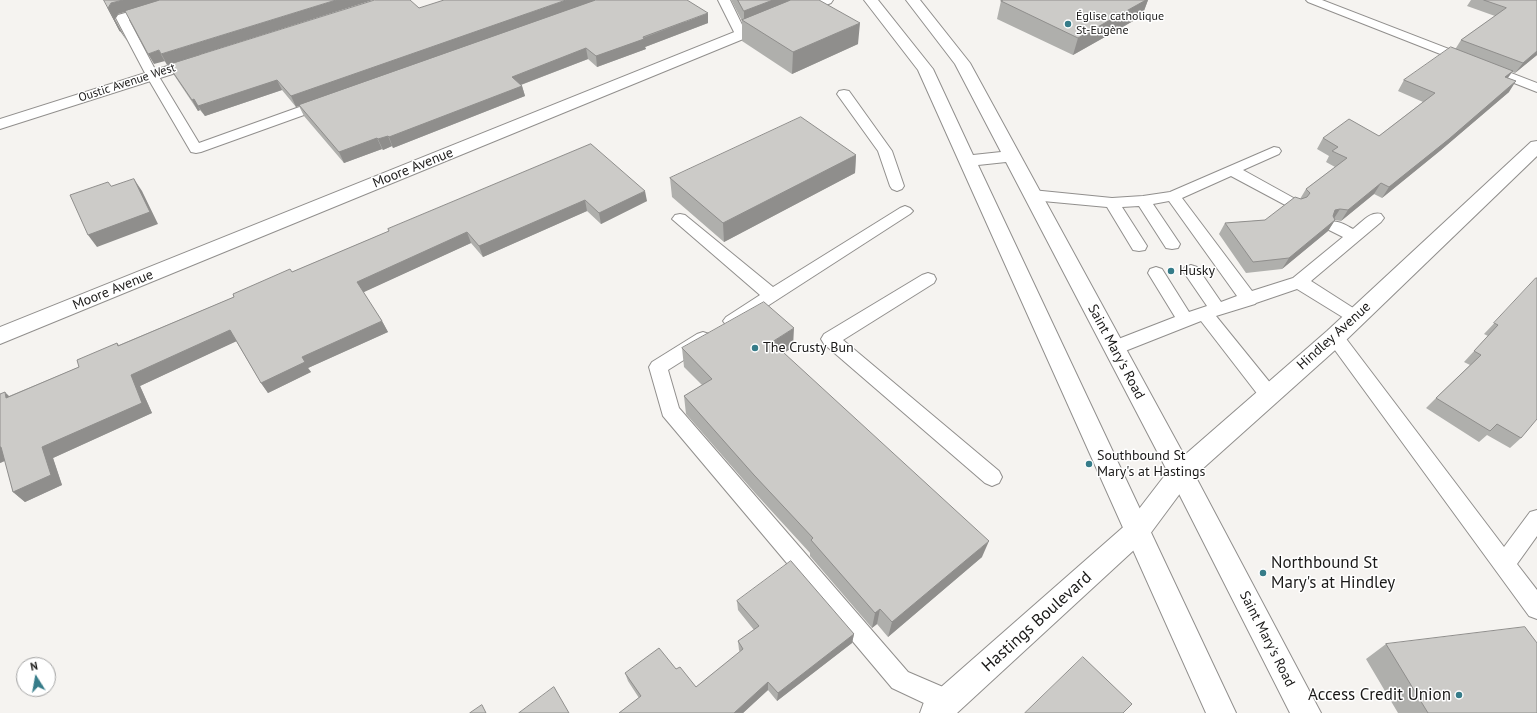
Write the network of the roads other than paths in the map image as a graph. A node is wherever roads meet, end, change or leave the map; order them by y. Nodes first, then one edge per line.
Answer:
1 (183, 0) edge
2 (724, 0) edge
3 (826, 0) edge
4 (871, 0) edge
5 (913, 0) edge
6 (1312, 0) edge
7 (741, 35) junction
8 (212, 57) edge
9 (152, 75) junction
10 (1537, 88) edge
11 (844, 94) dead end
12 (337, 98) edge
13 (0, 124) edge
14 (1537, 146) edge
15 (1274, 151) dead end
16 (1012, 156) junction
17 (967, 161) junction
18 (1232, 170) junction
19 (897, 186) dead end
20 (1032, 195) junction
21 (1173, 196) junction
22 (1143, 201) junction
23 (1112, 203) junction
24 (1294, 204) edge
25 (905, 211) dead end
26 (1376, 218) dead end
27 (680, 219) dead end
28 (1335, 226) edge
29 (1354, 236) junction
30 (1172, 244) dead end
31 (1139, 246) dead end
32 (1191, 271) dead end
33 (1156, 273) dead end
34 (928, 279) dead end
35 (1299, 282) junction
36 (772, 296) junction
37 (1249, 300) junction
38 (1212, 312) junction
39 (1355, 317) junction
40 (1185, 320) junction
41 (0, 336) edge
42 (1334, 337) junction
43 (1114, 348) junction
44 (1269, 395) junction
45 (1181, 473) junction
46 (992, 477) dead end
47 (1537, 519) edge
48 (1138, 530) junction
49 (1504, 564) junction
50 (1537, 608) edge
51 (941, 707) edge
52 (1221, 713) edge
53 (1306, 713) edge

1 - 9 lane
2 - 7 lane
3 - 7 street, Moore Avenue
4 - 17 street
5 - 16 street, Saint Mary's Road
6 - 10 lane
7 - 41 street, Moore Avenue
8 - 9 street, Oustic Avenue West
9 - 12 lane
9 - 13 street, Oustic Avenue West
11 - 19 lane
14 - 39 street, Hindley Avenue
15 - 18 lane
16 - 17 street
16 - 20 street, Saint Mary's Road
17 - 48 street
18 - 21 lane
18 - 24 lane
20 - 23 lane
20 - 43 street, Saint Mary's Road
21 - 22 lane
21 - 37 lane
22 - 23 lane
22 - 30 lane
23 - 31 lane
25 - 36 lane
26 - 29 lane
27 - 36 lane
28 - 29 lane
29 - 35 lane
32 - 38 lane
33 - 40 lane
34 - 46 lane
35 - 37 lane
35 - 39 lane
36 - 51 lane
37 - 38 lane
38 - 40 lane
38 - 44 lane
39 - 42 street, Hindley Avenue
40 - 43 lane
42 - 44 street, Hindley Avenue
42 - 49 lane
43 - 45 street, Saint Mary's Road
44 - 45 street, Hindley Avenue
45 - 48 street, Hindley Avenue
45 - 53 street, Saint Mary's Road
47 - 49 lane
48 - 51 street, Hastings Boulevard
48 - 52 street
49 - 50 lane

